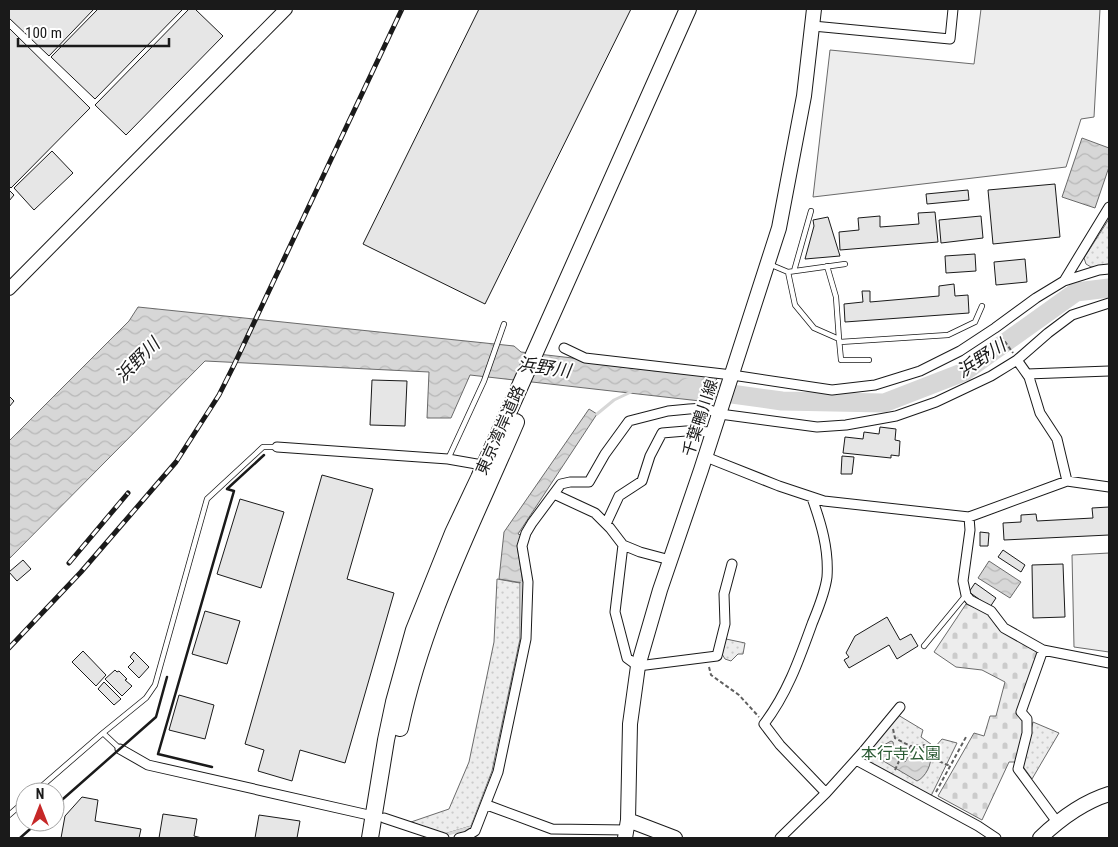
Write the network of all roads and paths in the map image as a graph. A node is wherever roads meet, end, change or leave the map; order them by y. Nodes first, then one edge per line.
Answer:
1 (286, 9) edge
2 (688, 9) edge
3 (700, 9) edge
4 (814, 9) edge
5 (953, 9) edge
6 (813, 26) junction
7 (1109, 207) edge
8 (812, 211) dead end
9 (768, 264) junction
10 (845, 264) dead end
11 (826, 266) junction
12 (1109, 269) edge
13 (794, 271) junction
14 (788, 272) junction
15 (1064, 281) junction
16 (9, 289) edge
17 (1109, 303) edge
18 (982, 306) dead end
19 (504, 324) dead end
20 (995, 328) junction
21 (839, 340) junction
22 (564, 348) dead end
23 (541, 351) junction
24 (1016, 358) junction
25 (869, 360) dead end
26 (1109, 371) edge
27 (1027, 374) junction
28 (732, 375) junction
29 (720, 413) junction
30 (714, 432) junction
31 (276, 447) joint
32 (706, 457) junction
33 (448, 459) junction
34 (491, 467) junction
35 (1067, 481) junction
36 (1109, 487) edge
37 (554, 494) junction
38 (812, 498) junction
39 (969, 517) junction
40 (606, 524) junction
41 (623, 545) junction
42 (670, 560) junction
43 (732, 564) dead end
44 (966, 596) junction
45 (924, 646) dead end
46 (1043, 650) junction
47 (706, 657) junction
48 (1109, 663) edge
49 (638, 666) junction
50 (900, 707) dead end
51 (890, 719) junction
52 (764, 724) junction
53 (103, 733) junction
54 (966, 737) dead end
55 (910, 746) junction
56 (120, 749) joint
57 (856, 760) junction
58 (950, 766) junction
59 (895, 768) dead end
60 (47, 782) edge
61 (826, 793) junction
62 (1109, 794) edge
63 (931, 801) junction
64 (487, 805) junction
65 (379, 817) junction
66 (1057, 822) junction
67 (626, 830) edge
68 (370, 838) edge
69 (381, 838) edge
70 (444, 838) edge
71 (459, 838) edge
72 (675, 838) edge
73 (780, 838) edge
74 (996, 838) edge
75 (1040, 838) edge

1 - 16 street
2 - 23 highway, 東京湾岸道路
3 - 23 highway, 東京湾岸道路
4 - 6 main road, 千葉鴨川線
5 - 6 street
6 - 9 main road, 千葉鴨川線
7 - 15 street
8 - 13 lane
9 - 14 lane
9 - 28 main road, 千葉鴨川線
10 - 11 lane
11 - 13 lane
11 - 21 lane
12 - 15 street
13 - 14 lane
14 - 21 lane
15 - 20 street
17 - 24 street
18 - 21 lane
19 - 33 lane
20 - 24 path
20 - 28 street
21 - 25 lane
22 - 28 street
23 - 34 highway, 東京湾岸道路
24 - 27 street
24 - 29 street
26 - 27 street
27 - 35 street
28 - 29 main road, 千葉鴨川線
29 - 30 main road, 千葉鴨川線
29 - 37 street
30 - 32 main road, 千葉鴨川線
30 - 40 street
31 - 33 street
31 - 53 lane
32 - 38 street
32 - 42 main road, 千葉鴨川線
33 - 34 street
34 - 65 highway, 東京湾岸道路
35 - 36 street
35 - 39 street
37 - 40 street
37 - 64 street
38 - 39 street
38 - 52 street
39 - 44 street
40 - 41 street
41 - 42 street
41 - 49 street
42 - 49 main road, 千葉鴨川線
43 - 47 street
44 - 45 lane
44 - 46 street
46 - 48 street
46 - 66 street
47 - 49 street
47 - 52 path
49 - 67 main road, 千葉鴨川線
50 - 51 street
51 - 55 path
51 - 57 street
52 - 61 street
53 - 56 lane
53 - 60 lane
54 - 58 path
55 - 58 path
55 - 59 path
56 - 65 street
57 - 61 street
57 - 63 street
58 - 63 path
61 - 73 street
62 - 66 main road
63 - 74 street
64 - 67 street
64 - 71 street
65 - 68 highway, 東京湾岸道路
65 - 69 highway, 東京湾岸道路
65 - 70 street
66 - 75 main road
67 - 72 main road

